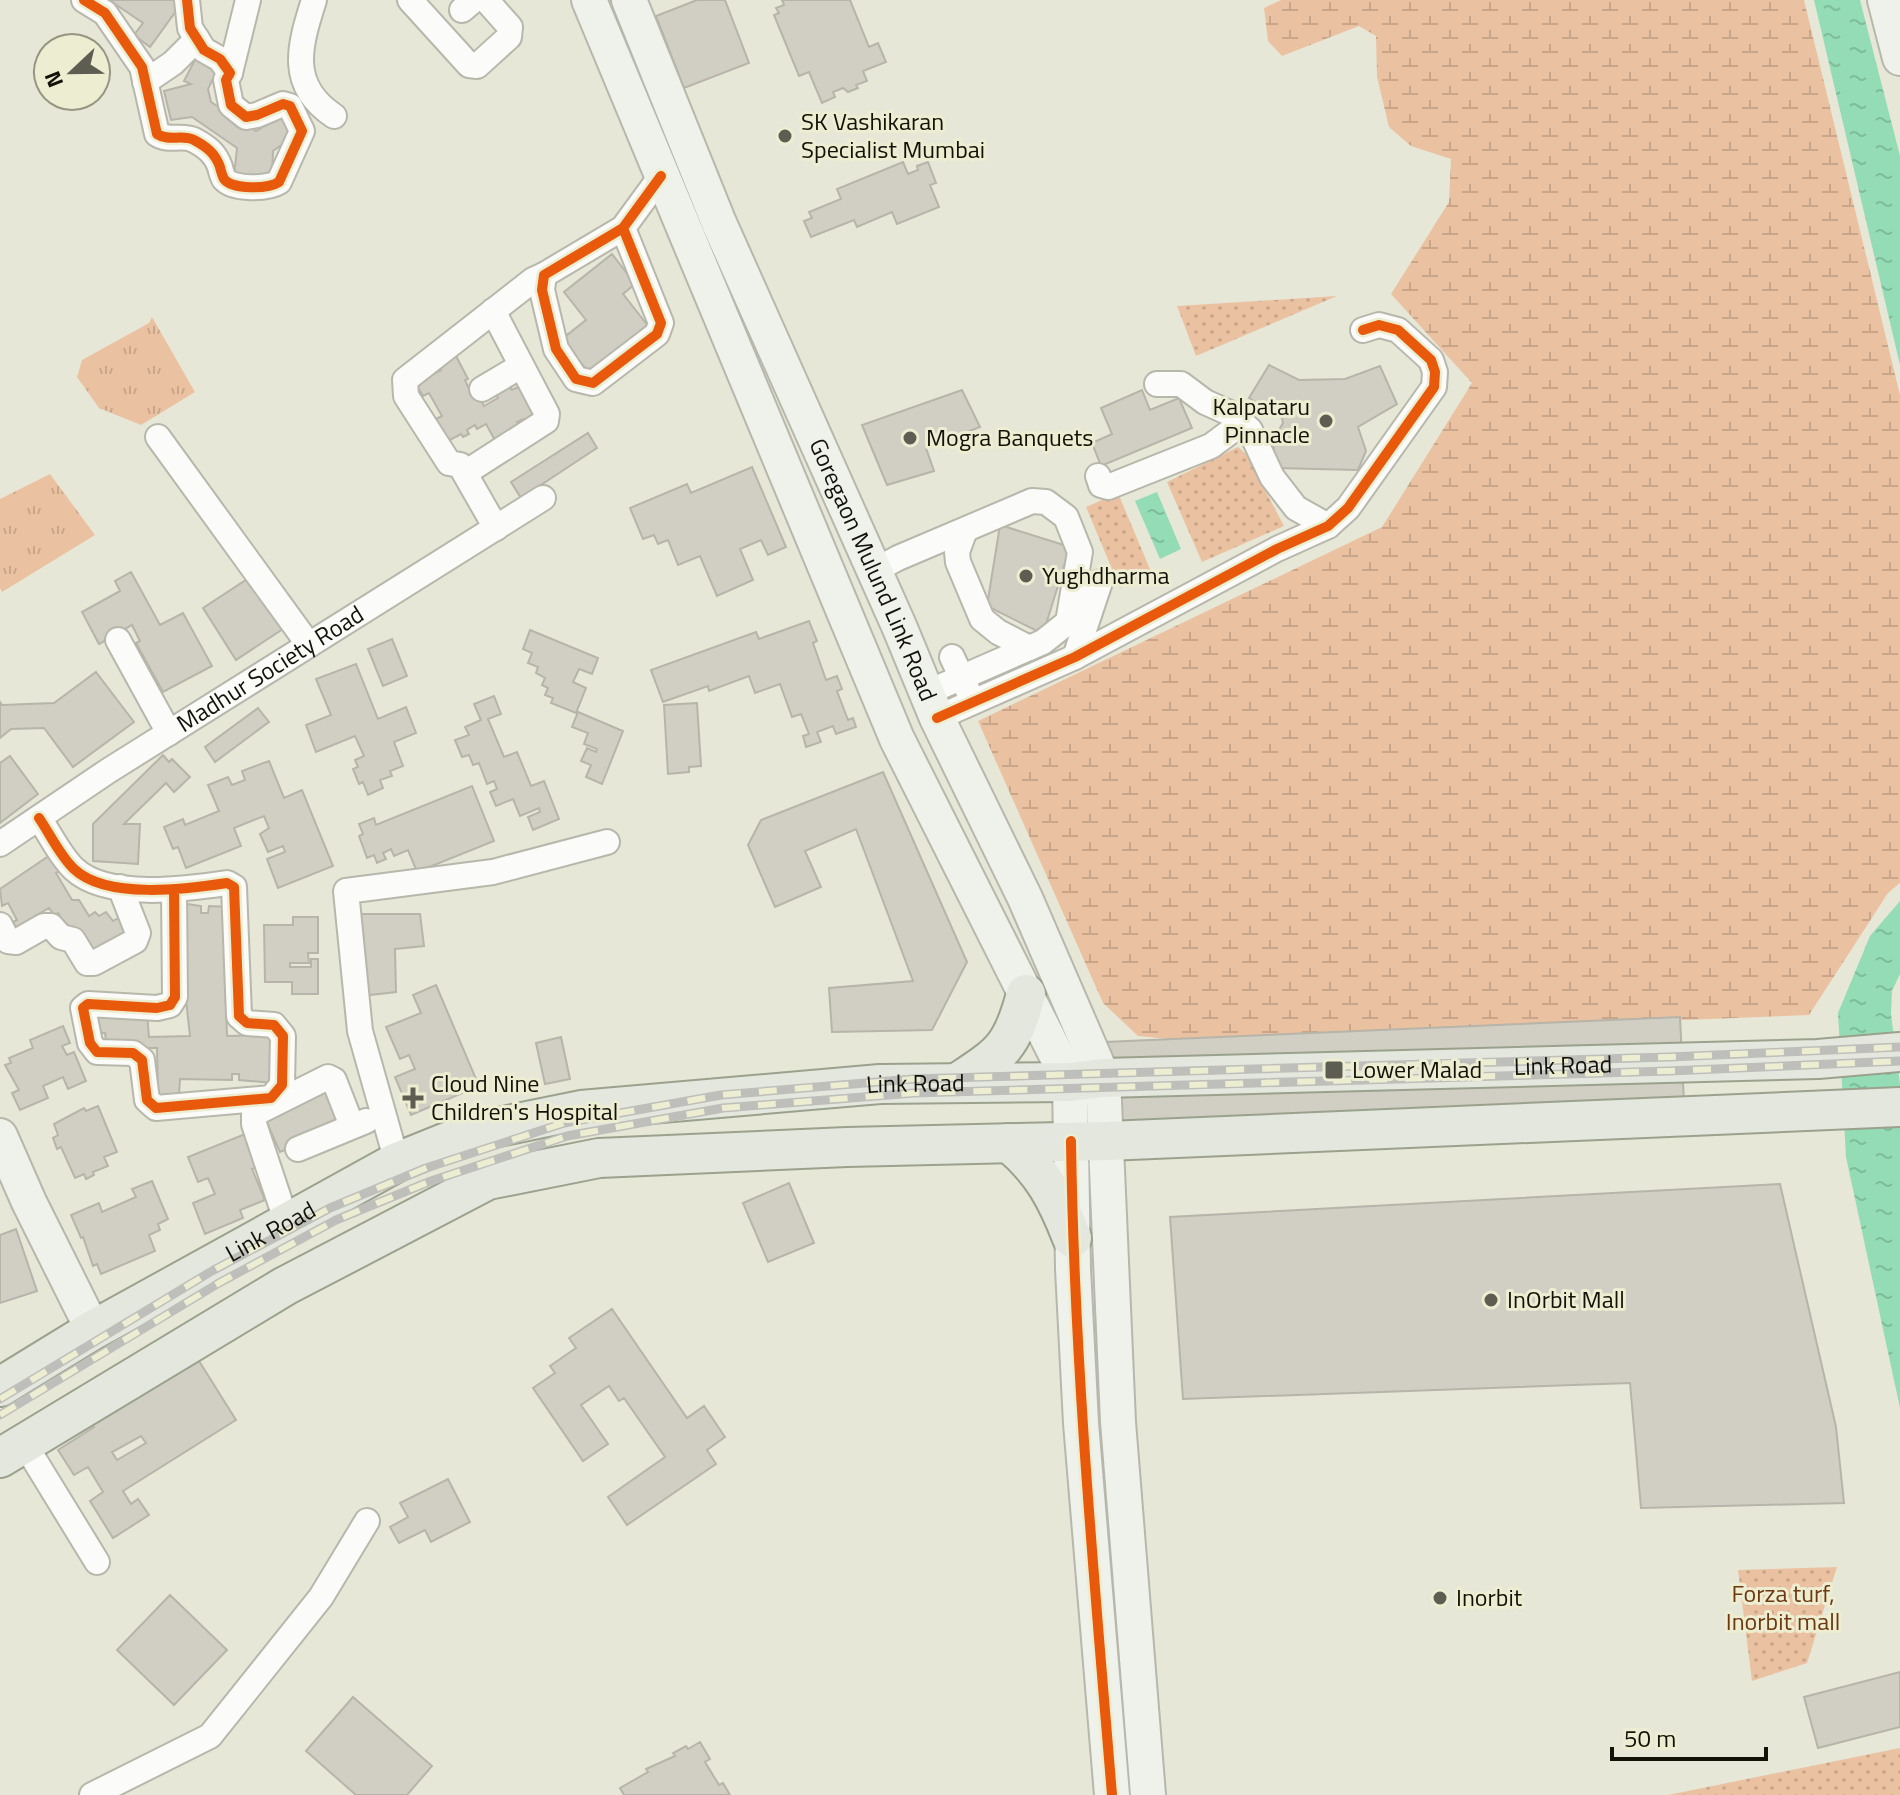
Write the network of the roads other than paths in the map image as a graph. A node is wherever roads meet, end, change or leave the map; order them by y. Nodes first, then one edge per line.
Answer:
1 (84, 0) edge
2 (187, 0) edge
3 (248, 0) edge
4 (314, 0) edge
5 (410, 0) edge
6 (486, 0) edge
7 (589, 0) edge
8 (629, 0) edge
9 (1885, 0) edge
10 (197, 39) junction
11 (1900, 58) edge
12 (230, 73) junction
13 (145, 82) junction
14 (334, 116) dead end
15 (661, 176) junction
16 (623, 228) junction
17 (544, 275) junction
18 (493, 311) junction
19 (1363, 330) dead end
20 (521, 366) junction
21 (1157, 384) dead end
22 (482, 389) dead end
23 (799, 403) junction
24 (763, 418) junction
25 (1242, 423) junction
26 (158, 437) dead end
27 (465, 473) junction
28 (1098, 476) dead end
29 (543, 498) dead end
30 (1328, 526) junction
31 (496, 528) junction
32 (965, 530) junction
33 (874, 571) junction
34 (1100, 582) dead end
35 (118, 640) dead end
36 (309, 645) junction
37 (1024, 655) junction
38 (1075, 657) junction
39 (963, 681) junction
40 (931, 705) junction
41 (169, 733) junction
42 (39, 818) junction
43 (607, 842) dead end
44 (0, 844) edge
45 (120, 887) junction
46 (174, 891) junction
47 (0, 925) edge
48 (1026, 994) junction
49 (1900, 1052) edge
50 (1087, 1080) junction
51 (957, 1083) junction
52 (1900, 1107) edge
53 (383, 1114) junction
54 (352, 1126) junction
55 (0, 1136) edge
56 (1089, 1141) junction
57 (1009, 1143) junction
58 (298, 1149) dead end
59 (397, 1162) junction
60 (287, 1223) junction
61 (1110, 1236) junction
62 (1072, 1238) junction
63 (93, 1330) junction
64 (0, 1387) edge
65 (12, 1451) edge
66 (367, 1521) dead end
67 (97, 1562) dead end
68 (92, 1795) edge
69 (1112, 1795) edge
70 (1148, 1795) edge

1 - 13 street
2 - 10 street
3 - 12 street
4 - 14 street
5 - 6 street
7 - 15 main road, Goregaon Mulund Link Road
8 - 23 main road, Goregaon Mulund Link Road
9 - 11 main road
10 - 12 street
10 - 13 street
12 - 13 street
15 - 16 street
15 - 24 main road, Goregaon Mulund Link Road
16 - 17 street
16 - 17 street
17 - 18 street
18 - 20 street
18 - 27 street
19 - 30 street
20 - 22 street
20 - 27 street
21 - 25 street
23 - 24 main road
23 - 33 main road, Goregaon Mulund Link Road
24 - 48 main road, Goregaon Mulund Link Road
25 - 28 street
25 - 30 street
26 - 36 street
27 - 31 street
29 - 31 street, Madhur Society Road
30 - 38 street
31 - 36 street, Madhur Society Road
32 - 33 street
32 - 37 street
32 - 37 street
33 - 40 main road, Goregaon Mulund Link Road
34 - 38 street
35 - 41 street
36 - 41 street, Madhur Society Road
37 - 39 street
38 - 39 street
39 - 40 street
40 - 50 main road, Goregaon Mulund Link Road
41 - 42 street, Madhur Society Road
42 - 44 street, Madhur Society Road
42 - 45 street
43 - 53 street
45 - 46 street
45 - 47 street
46 - 46 street
48 - 50 main road, Goregaon Mulund Link Road
48 - 51 main road
49 - 50 main road, Link Road
50 - 51 main road, Link Road
50 - 56 main road
51 - 59 main road, Link Road
52 - 56 main road
53 - 54 street
53 - 59 street
54 - 58 street
54 - 60 street
55 - 63 main road
56 - 57 main road
56 - 61 main road
56 - 62 main road
57 - 62 main road
57 - 65 main road
59 - 60 main road, Link Road
60 - 63 main road, Link Road
61 - 62 main road
61 - 70 main road
62 - 69 main road
63 - 64 main road, Link Road
65 - 67 street
66 - 68 street

